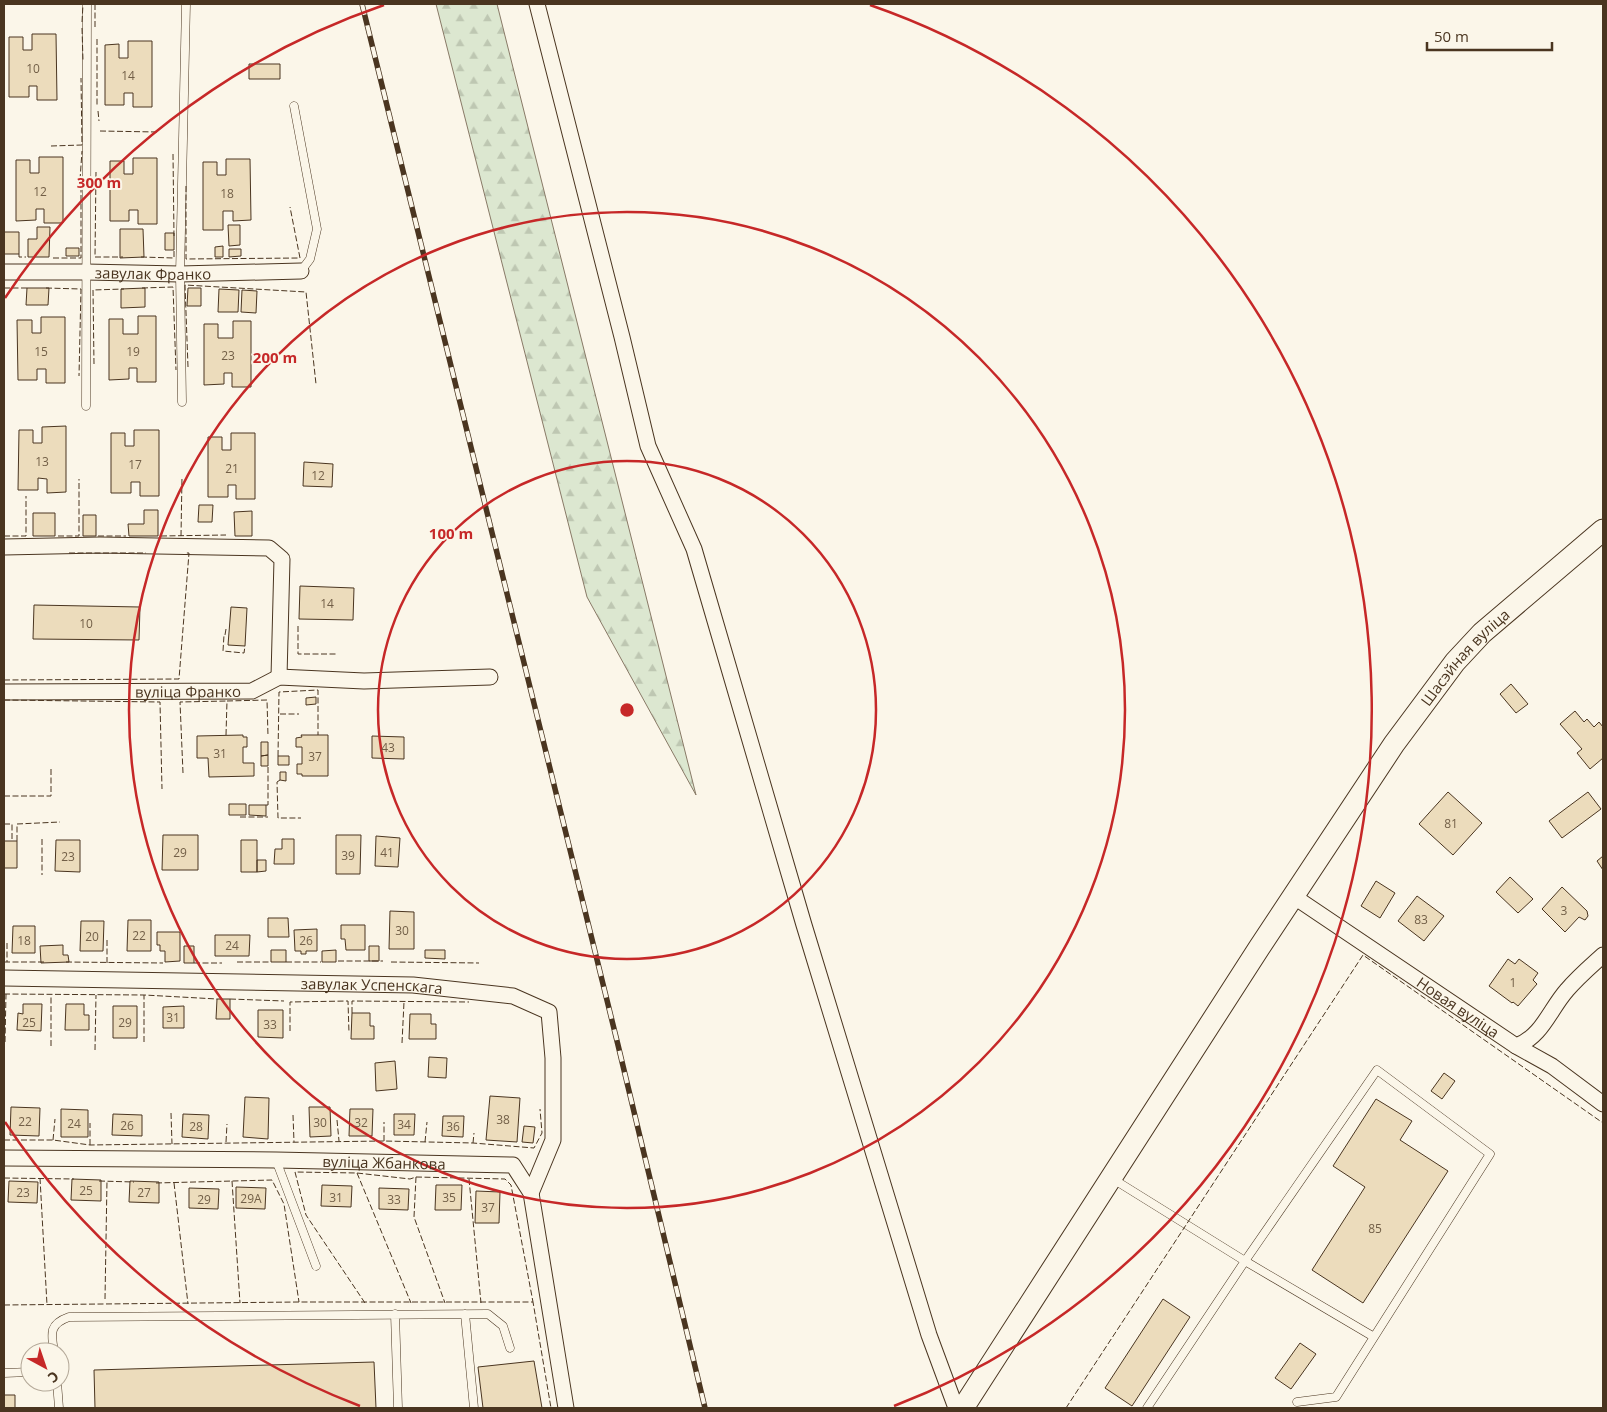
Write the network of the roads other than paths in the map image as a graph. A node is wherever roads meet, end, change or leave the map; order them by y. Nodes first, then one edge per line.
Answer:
1 (87, 4) edge
2 (186, 4) edge
3 (537, 4) edge
4 (294, 106) dead end
5 (301, 271) joint
6 (4, 272) edge
7 (86, 272) junction
8 (180, 274) junction
9 (182, 402) dead end
10 (86, 406) dead end
11 (1603, 530) edge
12 (4, 547) edge
13 (490, 676) dead end
14 (280, 677) junction
15 (4, 692) edge
16 (1293, 896) junction
17 (1603, 955) edge
18 (4, 978) edge
19 (1516, 1046) junction
20 (1603, 1104) edge
21 (4, 1158) edge
22 (276, 1160) junction
23 (1111, 1178) junction
24 (531, 1193) junction
25 (1245, 1261) junction
26 (316, 1266) dead end
27 (395, 1314) junction
28 (465, 1314) junction
29 (1374, 1337) junction
30 (52, 1342) edge
31 (510, 1348) dead end
32 (4, 1372) edge
33 (20, 1372) edge
34 (58, 1392) edge
35 (1298, 1402) dead end
36 (59, 1408) edge
37 (398, 1408) edge
38 (474, 1408) edge
39 (566, 1408) edge
40 (956, 1408) edge
41 (962, 1408) edge
42 (1146, 1408) edge

1 - 7 lane
2 - 8 lane
3 - 40 street
4 - 5 lane
5 - 8 street, завулак Франко
6 - 7 street, завулак Франко
7 - 8 street, завулак Франко
7 - 10 lane
8 - 9 lane
11 - 16 main road, Шасэйная вуліца
12 - 14 street
13 - 14 street, вуліца Франко
14 - 15 street, вуліца Франко
16 - 19 street, Новая вуліца
16 - 23 main road, Шасэйная вуліца
17 - 19 street, Новая вуліца
18 - 24 street, завулак Успенскага
19 - 20 street
21 - 22 street, вуліца Жбанкова
22 - 24 street, вуліца Жбанкова
22 - 26 lane
23 - 25 lane
23 - 41 main road, Шасэйная вуліца
24 - 39 street, вуліца Жбанкова
25 - 29 lane
25 - 29 lane
25 - 42 lane
27 - 28 lane
27 - 30 lane
27 - 37 lane
28 - 31 lane
28 - 38 lane
29 - 35 lane
32 - 33 lane
34 - 36 lane

